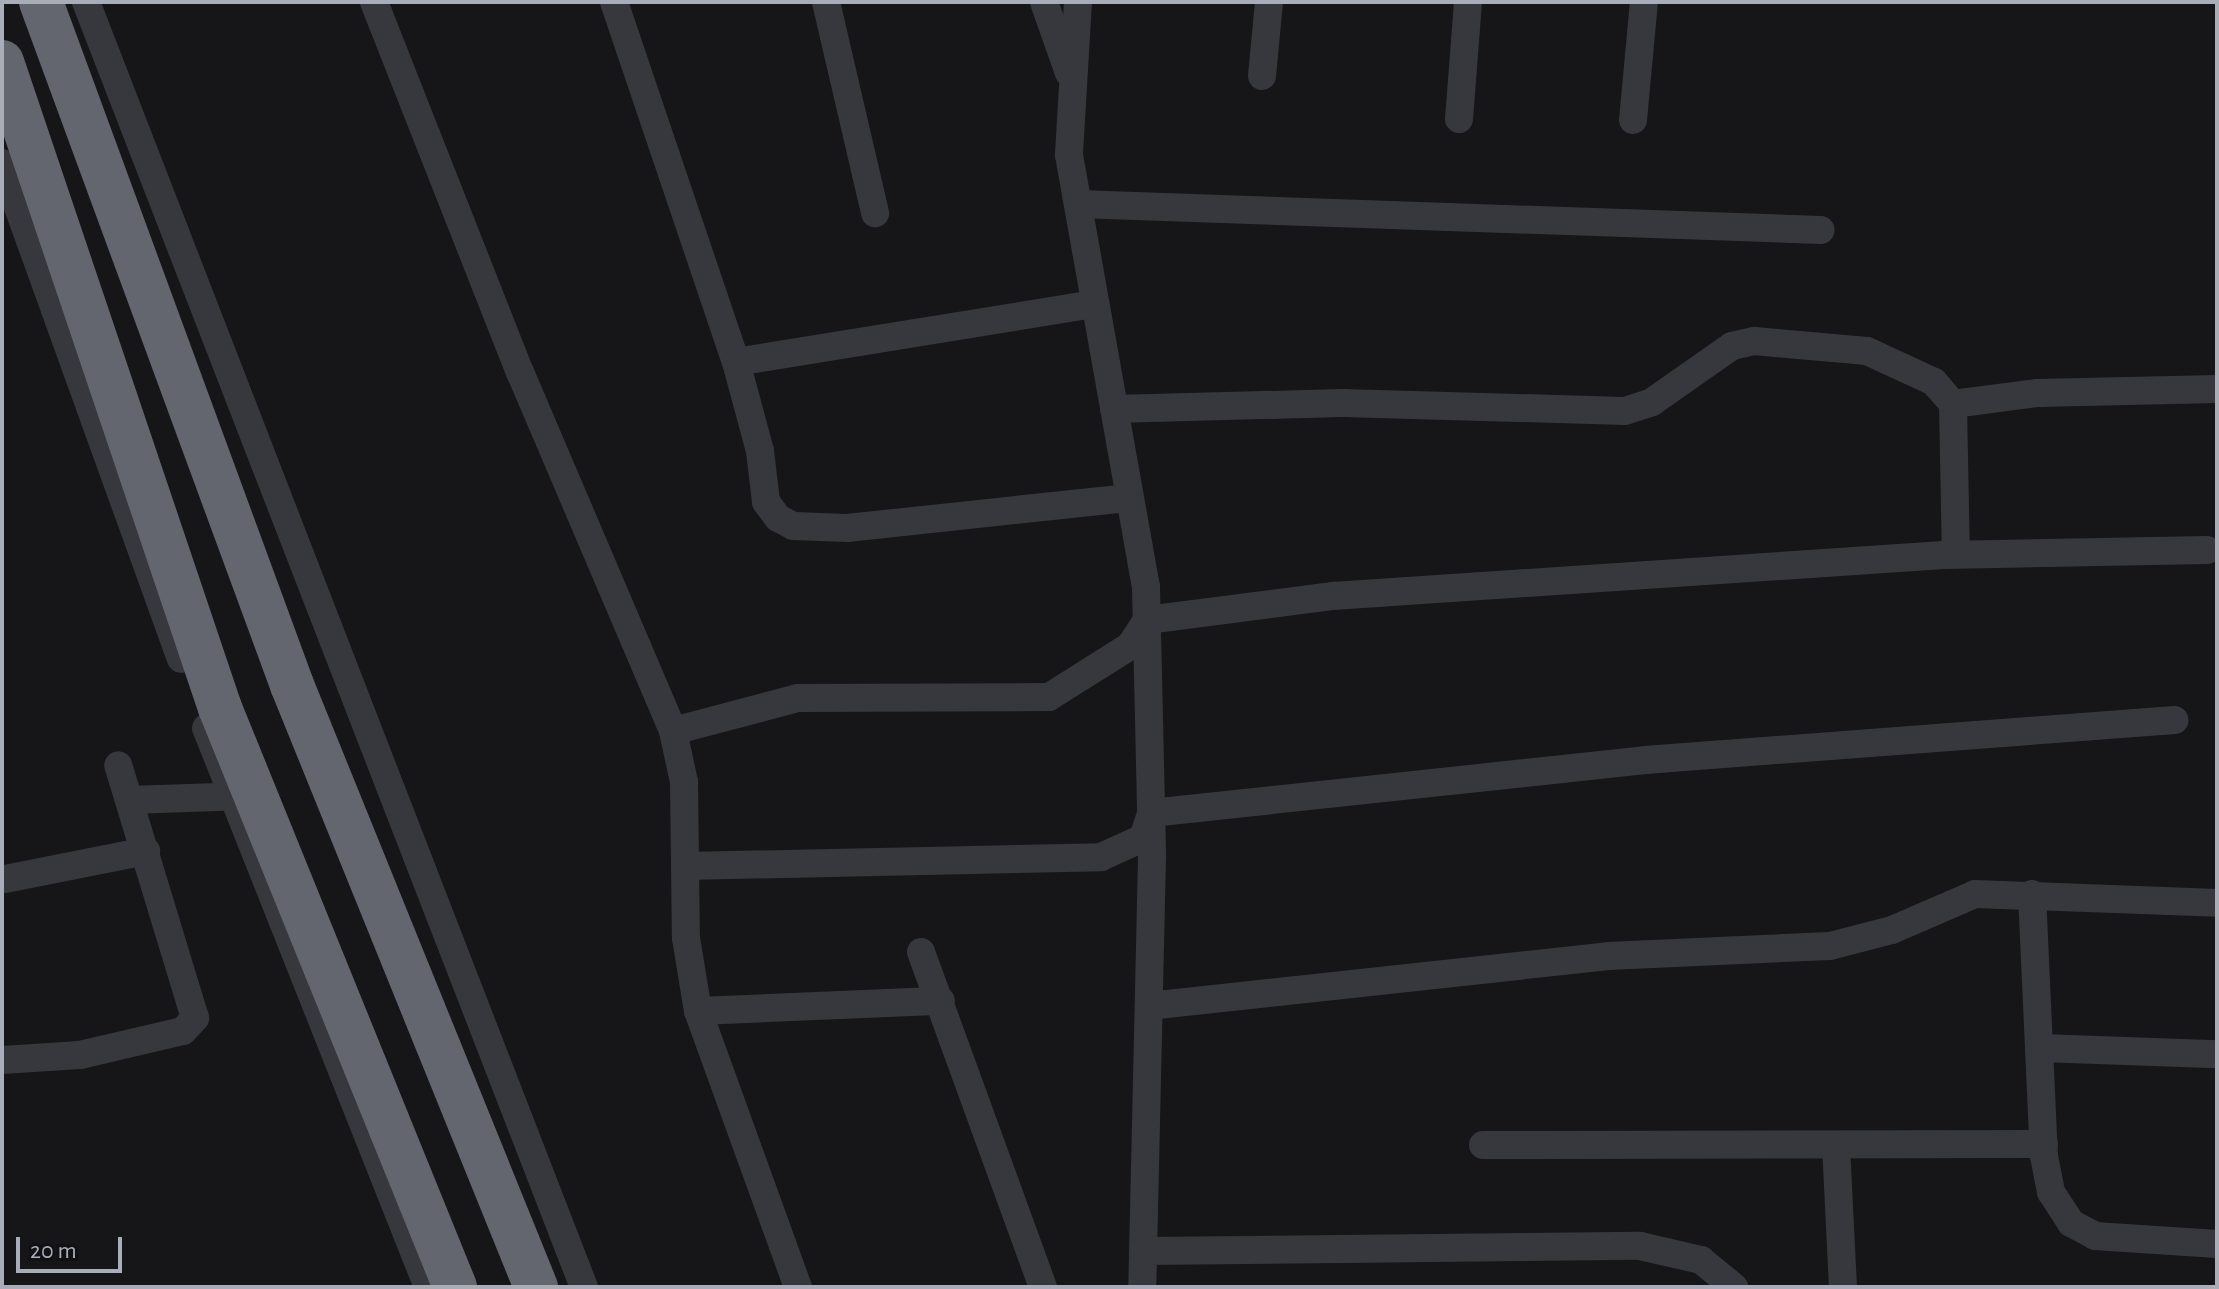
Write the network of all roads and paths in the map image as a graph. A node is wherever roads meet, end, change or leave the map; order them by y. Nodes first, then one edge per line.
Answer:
1 (41, 2) edge
2 (86, 2) edge
3 (374, 2) edge
4 (614, 2) edge
5 (826, 2) edge
6 (1044, 2) edge
7 (1078, 2) edge
8 (1269, 2) edge
9 (1468, 2) edge
10 (1644, 2) edge
11 (2, 62) edge
12 (1262, 76) dead end
13 (1073, 84) junction
14 (1459, 119) dead end
15 (1633, 120) dead end
16 (2, 163) edge
17 (1078, 204) junction
18 (875, 213) dead end
19 (1821, 230) dead end
20 (1095, 304) junction
21 (736, 362) junction
22 (2217, 389) edge
23 (1953, 404) junction
24 (1114, 409) junction
25 (1129, 498) junction
26 (2207, 550) dead end
27 (1956, 554) junction
28 (1147, 620) junction
29 (2174, 720) dead end
30 (673, 731) junction
31 (118, 765) dead end
32 (243, 796) junction
33 (130, 800) junction
34 (1151, 813) junction
35 (146, 851) junction
36 (685, 866) junction
37 (5, 879) dead end
38 (2032, 894) junction
39 (2217, 903) edge
40 (921, 952) dead end
41 (941, 1001) junction
42 (1149, 1006) junction
43 (698, 1011) junction
44 (2041, 1048) junction
45 (2217, 1054) edge
46 (2, 1060) edge
47 (2044, 1144) junction
48 (1483, 1145) dead end
49 (1836, 1145) junction
50 (2217, 1244) edge
51 (1144, 1251) junction
52 (428, 1287) edge
53 (455, 1287) edge
54 (536, 1287) edge
55 (584, 1287) edge
56 (798, 1287) edge
57 (1043, 1287) edge
58 (1142, 1287) edge
59 (1734, 1287) edge
60 (1843, 1287) edge

1 - 54 highway
2 - 55 street
3 - 30 street
4 - 21 street
5 - 18 street
6 - 13 street
7 - 13 street
8 - 12 street
9 - 14 street
10 - 15 street
11 - 32 highway
13 - 17 street
16 - 32 street
17 - 19 street
17 - 20 street
20 - 21 street
20 - 24 street
21 - 25 street
22 - 23 street
23 - 24 street
23 - 27 street
24 - 25 street
25 - 28 street
26 - 27 street
27 - 28 street
28 - 30 street
28 - 34 street
29 - 34 street
30 - 36 street
31 - 33 street
32 - 33 street
32 - 52 street
32 - 53 highway
33 - 35 street
34 - 36 street
34 - 42 street
35 - 37 street
35 - 46 street
36 - 43 street
38 - 39 street
38 - 42 street
38 - 44 street
40 - 41 street
41 - 43 street
41 - 57 street
42 - 51 street
43 - 56 street
44 - 45 street
44 - 47 street
47 - 49 street
47 - 50 street
48 - 49 street
49 - 60 street
51 - 58 street
51 - 59 street

